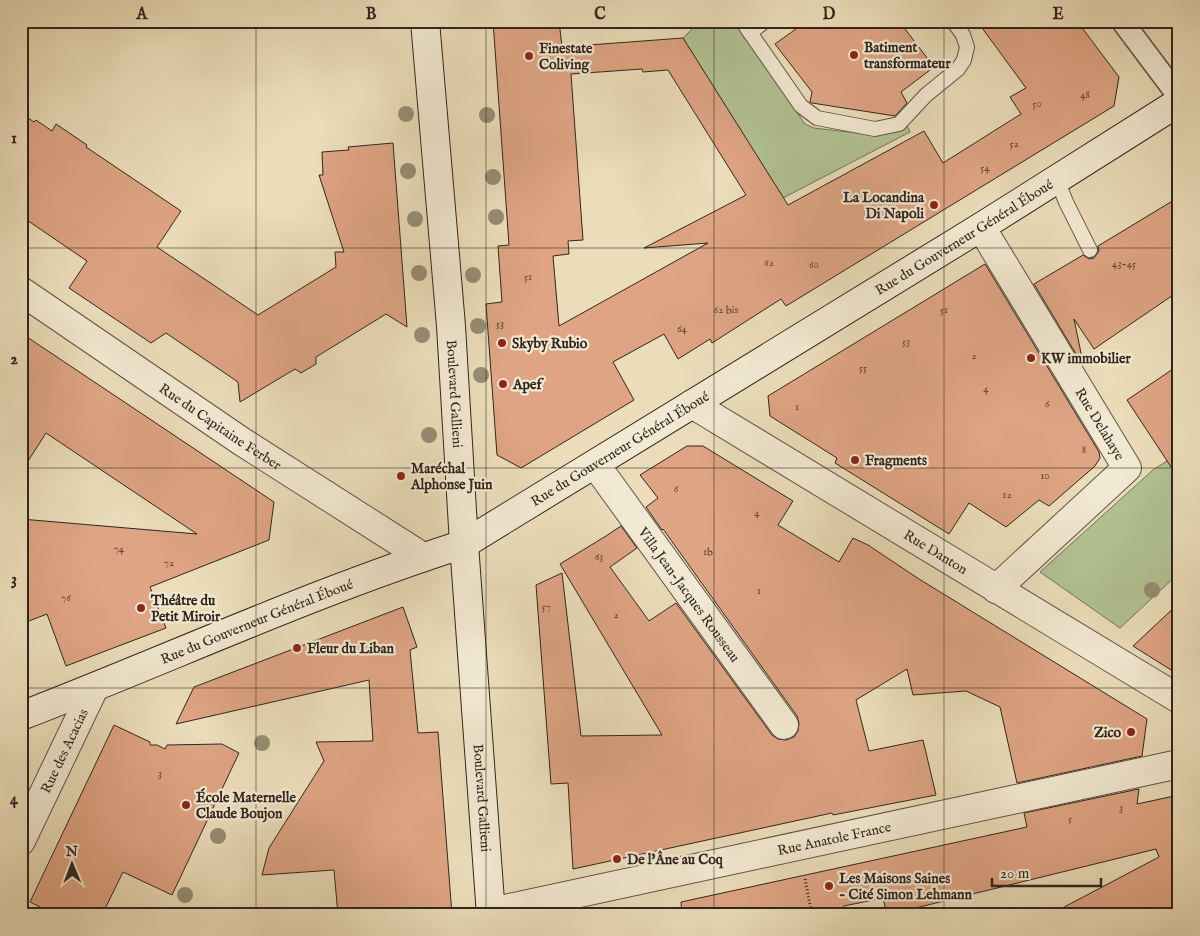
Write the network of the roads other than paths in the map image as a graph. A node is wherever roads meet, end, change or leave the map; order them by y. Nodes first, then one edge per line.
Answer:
1 (425, 21) edge
2 (765, 21) edge
3 (953, 21) edge
4 (1122, 21) edge
5 (746, 27) edge
6 (1179, 97) edge
7 (1179, 102) edge
8 (1056, 180) junction
9 (982, 227) junction
10 (1090, 250) dead end
11 (21, 291) edge
12 (692, 404) junction
13 (595, 464) junction
14 (464, 544) junction
15 (424, 557) junction
16 (996, 589) junction
17 (94, 688) junction
18 (1179, 699) edge
19 (21, 716) edge
20 (784, 725) dead end
21 (1179, 764) edge
22 (21, 841) edge
23 (491, 913) edge

1 - 14 street, Boulevard Gallieni
2 - 5 lane
3 - 5 lane
4 - 6 street
7 - 8 street, Rue du Gouverneur Général Éboué
8 - 9 street, Rue du Gouverneur Général Éboué
8 - 10 lane
9 - 12 street, Rue du Gouverneur Général Éboué
9 - 16 street, Rue Delahaye
11 - 15 street, Rue du Capitaine Ferber
12 - 13 street, Rue du Gouverneur Général Éboué
12 - 16 street, Rue Danton
13 - 14 street, Rue du Gouverneur Général Éboué
13 - 20 street, Villa Jean-Jacques Rousseau
14 - 15 street, Rue du Gouverneur Général Éboué
14 - 23 street, Boulevard Gallieni
15 - 17 street, Rue du Gouverneur Général Éboué
16 - 18 street, Rue Danton
17 - 19 street, Rue du Gouverneur Général Éboué
17 - 22 street, Rue des Acacias
21 - 23 street, Rue Anatole France

